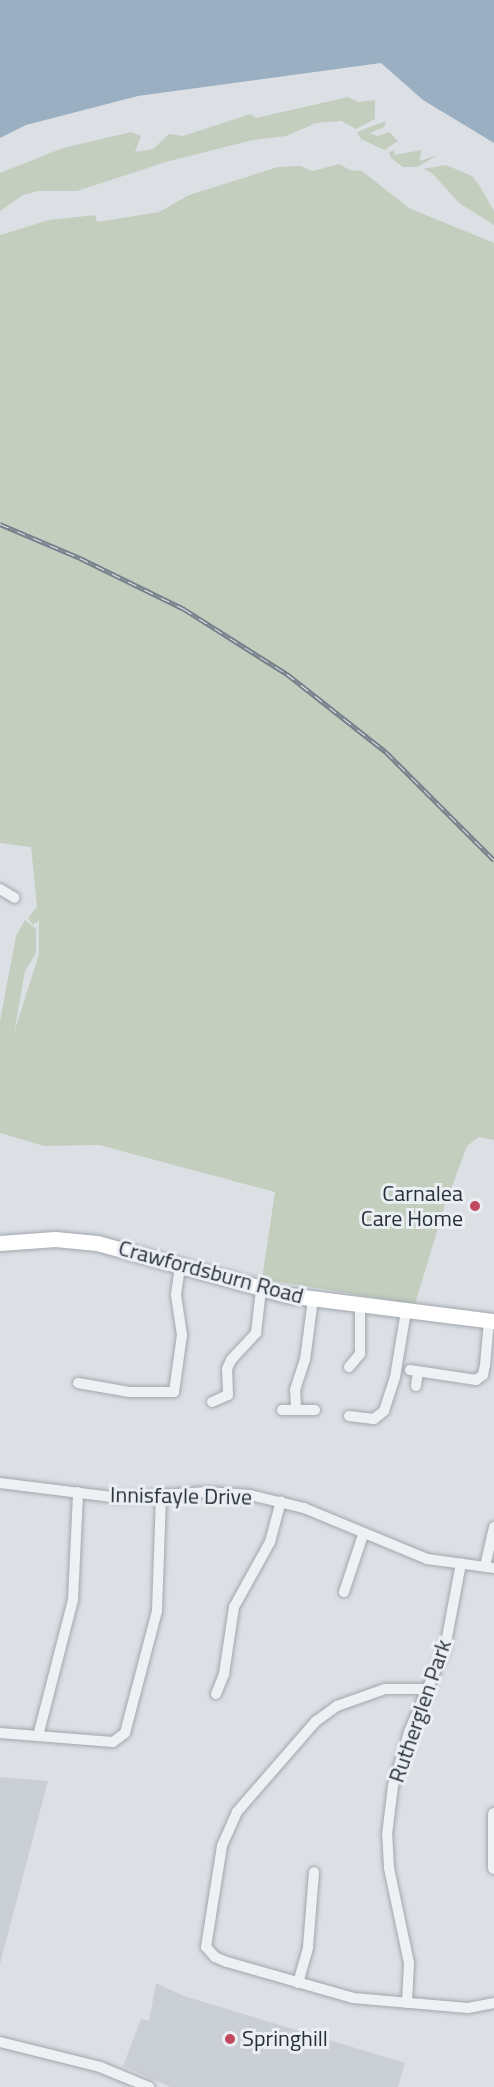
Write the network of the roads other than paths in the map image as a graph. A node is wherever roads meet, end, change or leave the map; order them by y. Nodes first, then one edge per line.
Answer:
1 (0, 889) edge
2 (15, 898) dead end
3 (0, 1243) edge
4 (180, 1266) junction
5 (261, 1290) junction
6 (313, 1299) junction
7 (360, 1305) junction
8 (406, 1311) junction
9 (491, 1321) edge
10 (349, 1367) dead end
11 (78, 1383) dead end
12 (416, 1386) dead end
13 (212, 1402) dead end
14 (296, 1407) junction
15 (282, 1410) dead end
16 (315, 1410) dead end
17 (349, 1416) dead end
18 (0, 1483) edge
19 (78, 1492) junction
20 (161, 1496) junction
21 (281, 1501) junction
22 (494, 1527) edge
23 (363, 1535) junction
24 (461, 1563) junction
25 (490, 1567) edge
26 (344, 1592) dead end
27 (425, 1689) junction
28 (216, 1694) dead end
29 (0, 1732) edge
30 (39, 1736) junction
31 (494, 1814) edge
32 (494, 1868) edge
33 (314, 1872) dead end
34 (298, 1983) junction
35 (407, 2002) junction
36 (494, 2003) edge
37 (0, 2042) edge
38 (149, 2087) edge

1 - 2 street
3 - 4 main road, Crawfordsburn Road
4 - 5 main road, Crawfordsburn Road
4 - 11 street
5 - 6 main road, Crawfordsburn Road
5 - 13 street
6 - 7 main road, Crawfordsburn Road
6 - 14 street
7 - 8 main road, Crawfordsburn Road
7 - 10 street
8 - 9 main road, Crawfordsburn Road
8 - 17 street
9 - 12 street
14 - 15 street
14 - 16 street
18 - 19 street, Innisfayle Drive
19 - 20 street, Innisfayle Drive
19 - 30 street
20 - 21 street, Innisfayle Drive
20 - 30 street
21 - 23 street, Innisfayle Drive
21 - 28 street
22 - 25 street
23 - 24 street, Innisfayle Drive
23 - 26 street
24 - 25 street, Innisfayle Drive
24 - 27 street, Rutherglen Park
27 - 34 street
27 - 35 street, Rutherglen Park
29 - 30 street
31 - 32 street
33 - 34 street
34 - 35 street
35 - 36 street
37 - 38 street

